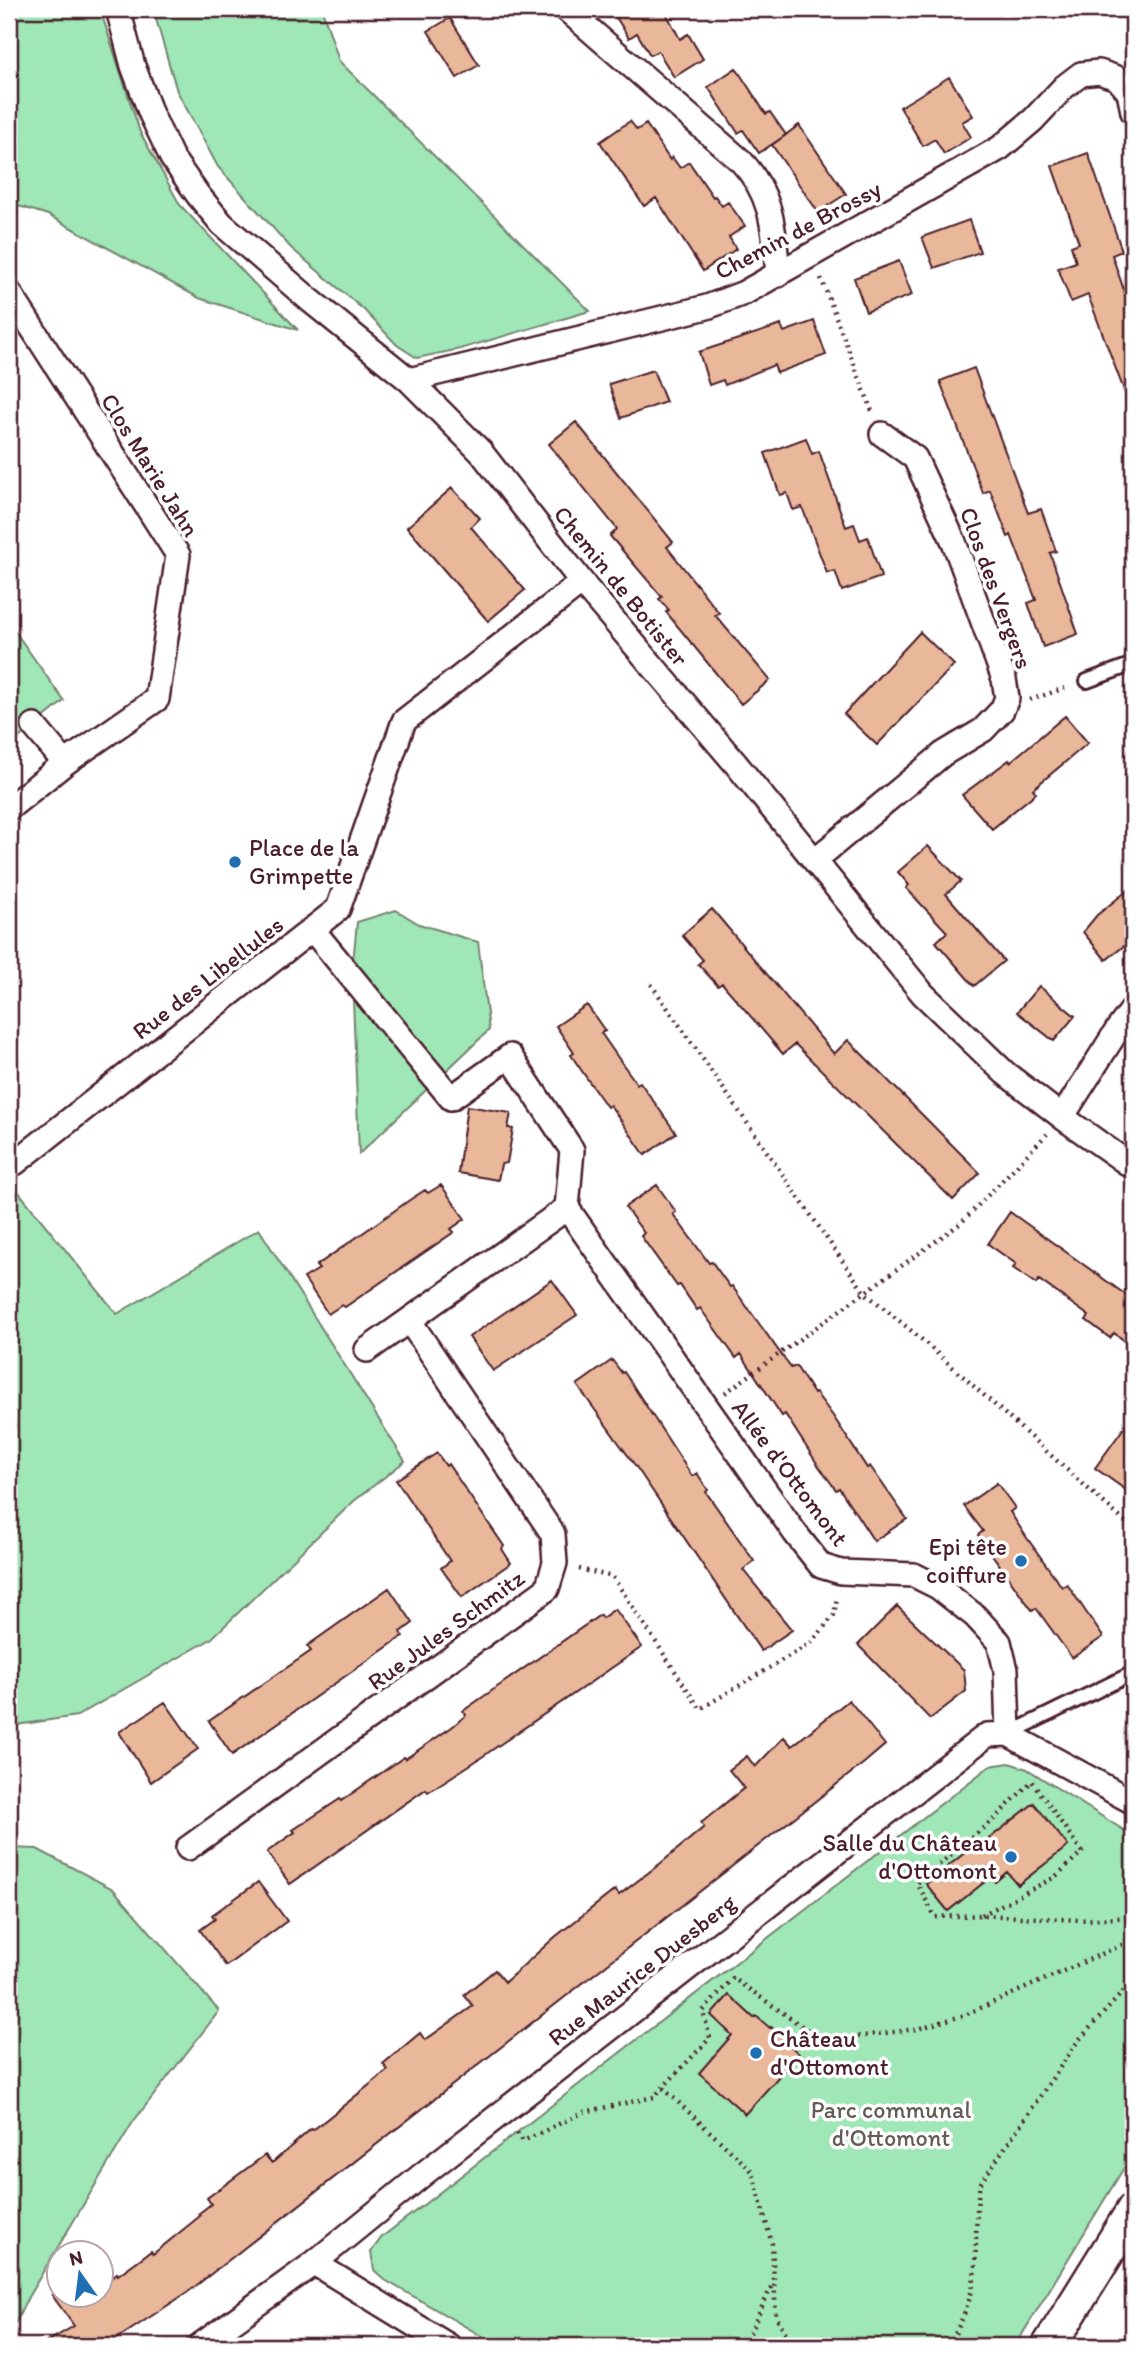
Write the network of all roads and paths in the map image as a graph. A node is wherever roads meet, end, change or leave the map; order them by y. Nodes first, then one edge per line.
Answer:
1 (118, 9) edge
2 (566, 9) edge
3 (1132, 98) edge
4 (812, 256) junction
5 (778, 275) junction
6 (9, 292) edge
7 (409, 380) junction
8 (882, 434) joint
9 (582, 582) junction
10 (1133, 664) edge
11 (1087, 681) joint
12 (1005, 704) junction
13 (34, 726) dead end
14 (65, 763) junction
15 (9, 808) edge
16 (816, 860) junction
17 (312, 929) junction
18 (651, 984) dead end
19 (1133, 1009) edge
20 (1062, 1117) junction
21 (9, 1155) edge
22 (1133, 1167) edge
23 (567, 1208) junction
24 (864, 1292) junction
25 (409, 1320) junction
26 (367, 1350) dead end
27 (707, 1406) junction
28 (1133, 1529) edge
29 (555, 1563) junction
30 (841, 1572) junction
31 (1133, 1673) edge
32 (1008, 1734) junction
33 (1133, 1802) edge
34 (188, 1848) dead end
35 (982, 1915) junction
36 (1133, 1917) edge
37 (1133, 1940) edge
38 (1133, 1982) edge
39 (663, 2088) junction
40 (500, 2114) junction
41 (1133, 2211) edge
42 (314, 2263) junction
43 (773, 2282) junction
44 (198, 2346) edge
45 (449, 2346) edge
46 (744, 2346) edge
47 (793, 2346) edge
48 (949, 2346) edge
49 (1048, 2346) edge

1 - 7 street, Chemin de Botister
2 - 5 street
3 - 4 street, Chemin de Brossy
4 - 5 street, Chemin de Brossy
4 - 8 path
5 - 7 street, Chemin de Brossy
6 - 14 street, Clos Marie Jahn
7 - 9 street, Chemin de Botister
8 - 12 street, Clos des Vergers
9 - 16 street, Chemin de Botister
9 - 17 street, Rue des Libellules
10 - 11 lane
11 - 12 path
12 - 16 street, Clos des Vergers
13 - 14 street
14 - 15 street, Clos Marie Jahn
16 - 20 street, Chemin de Botister
17 - 21 street, Rue des Libellules
17 - 23 street
18 - 24 path
19 - 20 street
20 - 22 street, Chemin de Botister
20 - 24 path
23 - 25 street
23 - 27 street, Allée d'Ottomont
24 - 27 path
24 - 28 path
25 - 26 street
25 - 29 street, Rue Jules Schmitz
27 - 30 street, Allée d'Ottomont
29 - 30 path
29 - 34 street, Rue Jules Schmitz
30 - 32 street, Allée d'Ottomont
31 - 32 lane
32 - 33 street
32 - 40 street, Rue Maurice Duesberg
35 - 35 path
35 - 36 path
37 - 39 path
38 - 48 path
39 - 40 path
39 - 43 path
40 - 42 street, Rue Maurice Duesberg
41 - 49 street
42 - 44 street, Rue Maurice Duesberg
42 - 45 street
43 - 46 path
43 - 47 path

